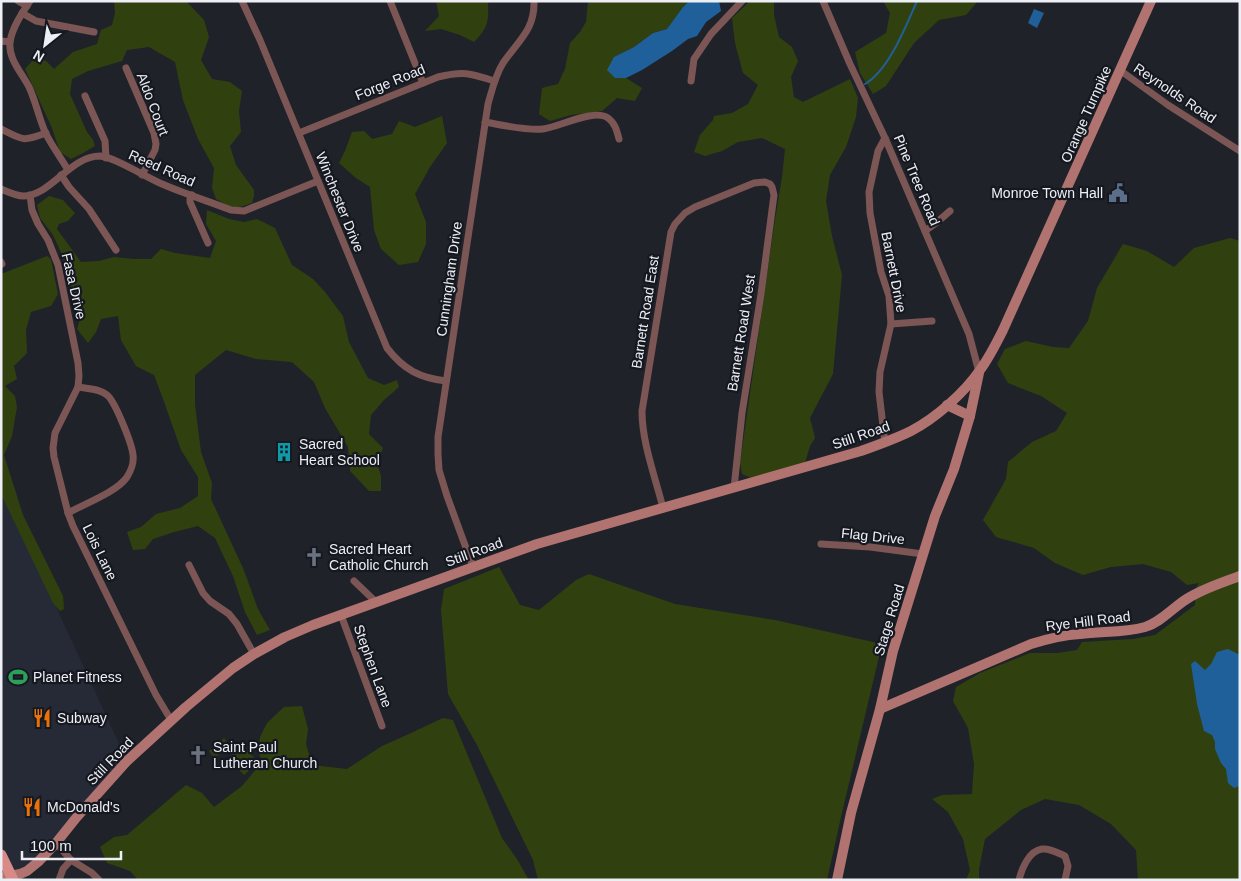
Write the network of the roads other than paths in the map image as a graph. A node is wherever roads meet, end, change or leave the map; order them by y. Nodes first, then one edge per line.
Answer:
1 (18, 1) edge
2 (242, 1) edge
3 (390, 1) edge
4 (534, 1) edge
5 (742, 1) edge
6 (823, 1) edge
7 (1151, 1) edge
8 (28, 3) edge
9 (22, 13) junction
10 (94, 32) dead end
11 (1, 41) edge
12 (10, 42) junction
13 (126, 68) dead end
14 (1121, 71) junction
15 (494, 81) junction
16 (691, 81) dead end
17 (423, 82) junction
18 (86, 96) dead end
19 (485, 122) junction
20 (1, 129) edge
21 (46, 133) junction
22 (299, 133) junction
23 (886, 138) junction
24 (619, 139) dead end
25 (1240, 151) edge
26 (106, 158) junction
27 (65, 173) junction
28 (142, 175) junction
29 (318, 182) junction
30 (770, 184) joint
31 (1, 189) edge
32 (30, 195) junction
33 (192, 195) junction
34 (950, 211) dead end
35 (925, 231) junction
36 (208, 243) dead end
37 (116, 250) dead end
38 (932, 321) dead end
39 (891, 324) junction
40 (979, 372) junction
41 (446, 381) junction
42 (78, 387) junction
43 (947, 405) junction
44 (970, 416) junction
45 (885, 443) junction
46 (734, 488) junction
47 (663, 508) junction
48 (68, 512) junction
49 (821, 544) dead end
50 (923, 554) junction
51 (189, 565) dead end
52 (473, 566) junction
53 (1240, 576) edge
54 (354, 581) dead end
55 (376, 602) junction
56 (341, 615) junction
57 (254, 654) junction
58 (880, 709) junction
59 (171, 720) junction
60 (382, 726) dead end
61 (56, 843) junction
62 (1, 856) edge
63 (71, 860) junction
64 (8, 878) edge
65 (58, 880) edge
66 (98, 880) edge
67 (837, 880) edge
68 (1019, 880) edge
69 (1065, 880) edge

1 - 8 street
2 - 22 street, Winchester Drive
3 - 17 street
4 - 15 street, Cunningham Drive
5 - 16 street
6 - 23 street, Pine Tree Road
7 - 14 main road, Orange Turnpike
8 - 9 street
9 - 10 street
9 - 12 street
11 - 12 street
12 - 21 street
13 - 28 street, Aldo Court
14 - 25 street, Reynolds Road
14 - 40 main road, Orange Turnpike
15 - 17 street, Forge Road
15 - 19 street, Cunningham Drive
17 - 22 street, Forge Road
18 - 26 street
19 - 24 street
19 - 41 street, Cunningham Drive
20 - 21 street
21 - 27 street
22 - 29 street, Winchester Drive
23 - 35 street, Pine Tree Road
23 - 39 street, Barnett Drive
26 - 27 street, Reed Road
26 - 28 street, Reed Road
27 - 32 street, Reed Road
27 - 37 street
28 - 33 street, Reed Road
29 - 33 street, Reed Road
29 - 41 street, Winchester Drive
30 - 46 street, Barnett Road West
30 - 47 street, Barnett Road East
31 - 32 street
32 - 42 street, Fasa Drive
33 - 36 street
34 - 35 street
35 - 40 street, Pine Tree Road
38 - 39 street
39 - 45 street, Barnett Drive
40 - 43 main road, Still Road
40 - 44 main road, Stage Road
41 - 52 street, Cunningham Drive
42 - 48 street, Lois Lane
42 - 48 street
43 - 44 main road
43 - 45 main road, Still Road
44 - 50 main road, Stage Road
45 - 46 main road, Still Road
46 - 47 main road, Still Road
47 - 52 main road, Still Road
48 - 59 street, Lois Lane
49 - 50 street, Flag Drive
50 - 58 main road, Stage Road
51 - 57 street
52 - 55 main road, Still Road
53 - 58 main road, Rye Hill Road
54 - 55 street
55 - 56 main road, Still Road
56 - 57 main road, Still Road
56 - 60 street, Stephen Lane
57 - 59 main road, Still Road
58 - 67 main road, Stage Road
59 - 61 main road, Still Road
61 - 63 street
61 - 64 main road, Still Road
62 - 64 main road
63 - 65 street
63 - 66 street
68 - 69 street

